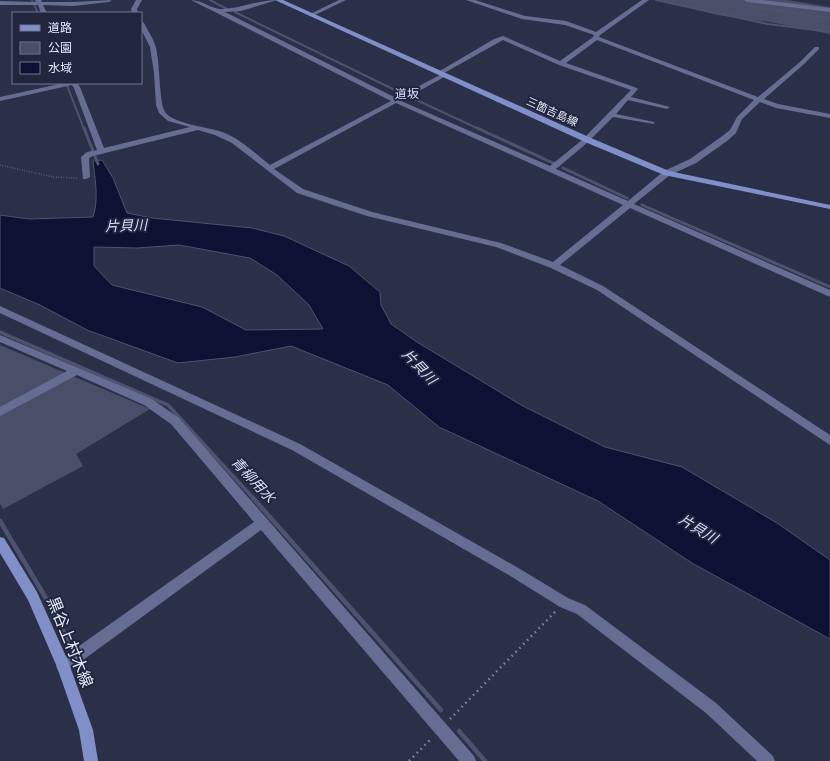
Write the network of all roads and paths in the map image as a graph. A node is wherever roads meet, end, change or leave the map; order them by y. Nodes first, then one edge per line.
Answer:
1 (109, 0) edge
2 (139, 0) edge
3 (194, 0) edge
4 (274, 0) edge
5 (278, 0) edge
6 (343, 0) edge
7 (469, 0) edge
8 (646, 0) edge
9 (748, 0) edge
10 (39, 2) edge
11 (0, 3) edge
12 (830, 10) edge
13 (218, 11) junction
14 (44, 12) edge
15 (135, 12) edge
16 (312, 15) junction
17 (142, 25) edge
18 (597, 36) junction
19 (817, 48) dead end
20 (561, 64) junction
21 (442, 74) junction
22 (67, 84) edge
23 (74, 84) edge
24 (627, 98) junction
25 (0, 99) edge
26 (399, 99) junction
27 (758, 99) junction
28 (667, 108) dead end
29 (612, 115) junction
30 (830, 116) edge
31 (652, 123) dead end
32 (196, 128) junction
33 (588, 140) junction
34 (101, 151) junction
35 (0, 165) edge
36 (270, 168) junction
37 (551, 169) junction
38 (667, 173) junction
39 (86, 177) joint
40 (629, 205) junction
41 (830, 206) edge
42 (554, 266) junction
43 (830, 294) edge
44 (0, 309) edge
45 (0, 338) edge
46 (76, 371) junction
47 (0, 412) edge
48 (830, 441) edge
49 (262, 523) junction
50 (0, 542) edge
51 (564, 603) junction
52 (64, 666) junction
53 (441, 729) junction
54 (91, 761) edge
55 (409, 761) edge
56 (469, 761) edge
57 (768, 761) edge

1 - 10 street
2 - 15 street
3 - 13 street
4 - 13 street
5 - 16 main road, 三箇吉島線
6 - 16 street
7 - 18 street
8 - 18 street
9 - 12 street
10 - 11 street
10 - 14 street
13 - 26 street
16 - 21 main road, 三箇吉島線
17 - 32 street
18 - 20 street
18 - 27 street
19 - 27 street
20 - 21 street
20 - 24 street
21 - 26 street
21 - 33 main road, 三箇吉島線
22 - 25 street
23 - 34 street
24 - 28 street
24 - 29 street
26 - 36 street
26 - 37 street
27 - 30 street
27 - 38 street
29 - 31 street
29 - 33 street
32 - 34 street
32 - 36 street
33 - 37 street
33 - 38 main road, 三箇吉島線
34 - 39 street
35 - 39 path
36 - 42 street
37 - 40 street
38 - 40 street
38 - 41 main road, 三箇吉島線
40 - 42 street
40 - 43 street
42 - 48 street
44 - 51 street
45 - 46 street
46 - 47 street
46 - 49 street
49 - 52 street
49 - 53 street
50 - 52 main road, 黒谷上村木線
51 - 53 path
51 - 57 street
52 - 54 main road, 黒谷上村木線
53 - 55 path
53 - 56 street

